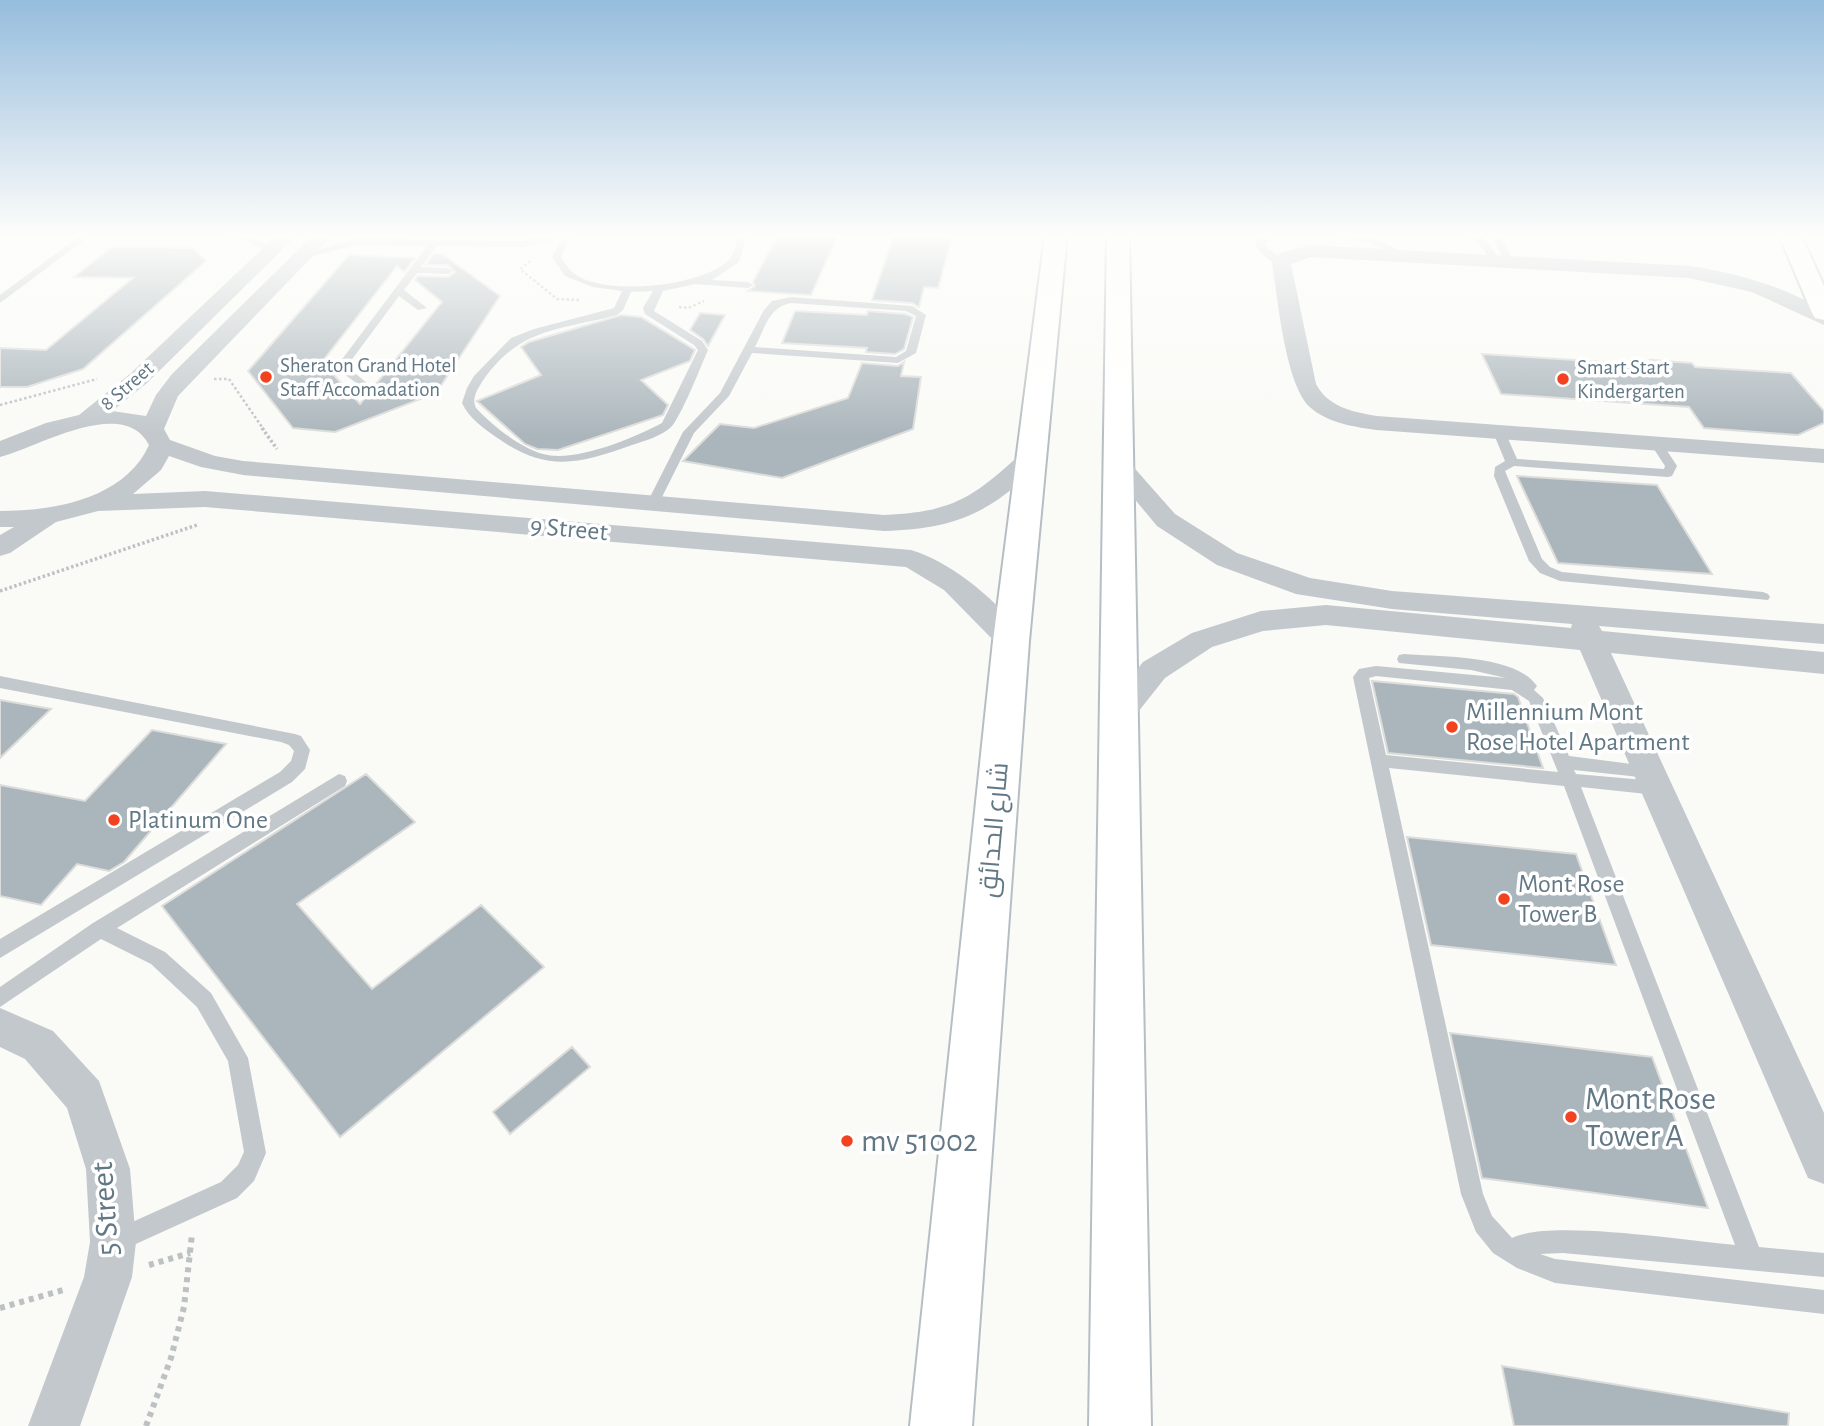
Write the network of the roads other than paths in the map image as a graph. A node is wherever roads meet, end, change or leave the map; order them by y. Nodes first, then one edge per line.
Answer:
1 (218, 302) edge
2 (257, 302) edge
3 (390, 302) edge
4 (413, 302) edge
5 (622, 302) edge
6 (652, 302) edge
7 (786, 302) edge
8 (812, 302) edge
9 (1049, 302) edge
10 (1119, 302) edge
11 (1289, 302) edge
12 (1796, 302) edge
13 (422, 308) dead end
14 (1824, 319) edge
15 (749, 350) junction
16 (362, 384) dead end
17 (87, 420) junction
18 (40, 431) junction
19 (1499, 432) junction
20 (0, 433) edge
21 (156, 437) junction
22 (1656, 443) junction
23 (0, 450) edge
24 (1824, 456) edge
25 (1032, 457) junction
26 (1513, 462) junction
27 (1120, 467) junction
28 (96, 503) junction
29 (653, 503) junction
30 (57, 515) junction
31 (0, 519) edge
32 (0, 547) edge
33 (1763, 597) dead end
34 (1579, 613) junction
35 (1824, 634) edge
36 (1012, 641) junction
37 (1591, 641) junction
38 (1660, 648) junction
39 (1404, 659) dead end
40 (1824, 663) edge
41 (0, 682) edge
42 (1535, 698) junction
43 (1619, 703) junction
44 (1119, 714) junction
45 (1379, 761) junction
46 (1567, 770) junction
47 (1653, 780) junction
48 (339, 781) dead end
49 (100, 929) junction
50 (0, 949) edge
51 (0, 998) edge
52 (0, 1027) edge
53 (1823, 1160) edge
54 (113, 1242) junction
55 (1510, 1252) junction
56 (1752, 1259) junction
57 (1824, 1265) edge
58 (1824, 1302) edge
59 (54, 1426) edge
60 (941, 1426) edge
61 (1120, 1426) edge

1 - 17 street, 8 Street
2 - 21 street, 8 Street
3 - 16 lane
4 - 13 lane
5 - 6 lane
7 - 15 lane
8 - 15 lane
9 - 25 street, شارع الحدائق
10 - 27 street
11 - 19 street
12 - 14 street
15 - 29 lane
17 - 18 street
17 - 21 street, 9 Street
18 - 20 street
18 - 23 street
19 - 22 street
19 - 26 lane
21 - 28 street, 8 Street
21 - 29 street, 9 Street
22 - 24 street
22 - 26 lane
25 - 29 street, 9 Street
25 - 36 street, شارع الحدائق
26 - 33 lane
27 - 34 street
27 - 44 street
28 - 30 street
28 - 36 street, 9 Street
30 - 31 street
30 - 32 street
34 - 35 street
34 - 37 street
36 - 60 street, شارع الحدائق
37 - 38 street
37 - 43 street
37 - 44 street
38 - 40 street
38 - 43 street
39 - 42 lane
41 - 50 lane
42 - 45 lane
42 - 46 lane
43 - 47 street
44 - 61 street
45 - 46 lane
45 - 55 lane
46 - 47 lane
46 - 56 lane
47 - 53 street
48 - 49 lane
49 - 51 lane
49 - 54 lane
52 - 54 street, 5 Street
54 - 59 street, 5 Street
55 - 56 lane
55 - 58 lane
56 - 57 lane

